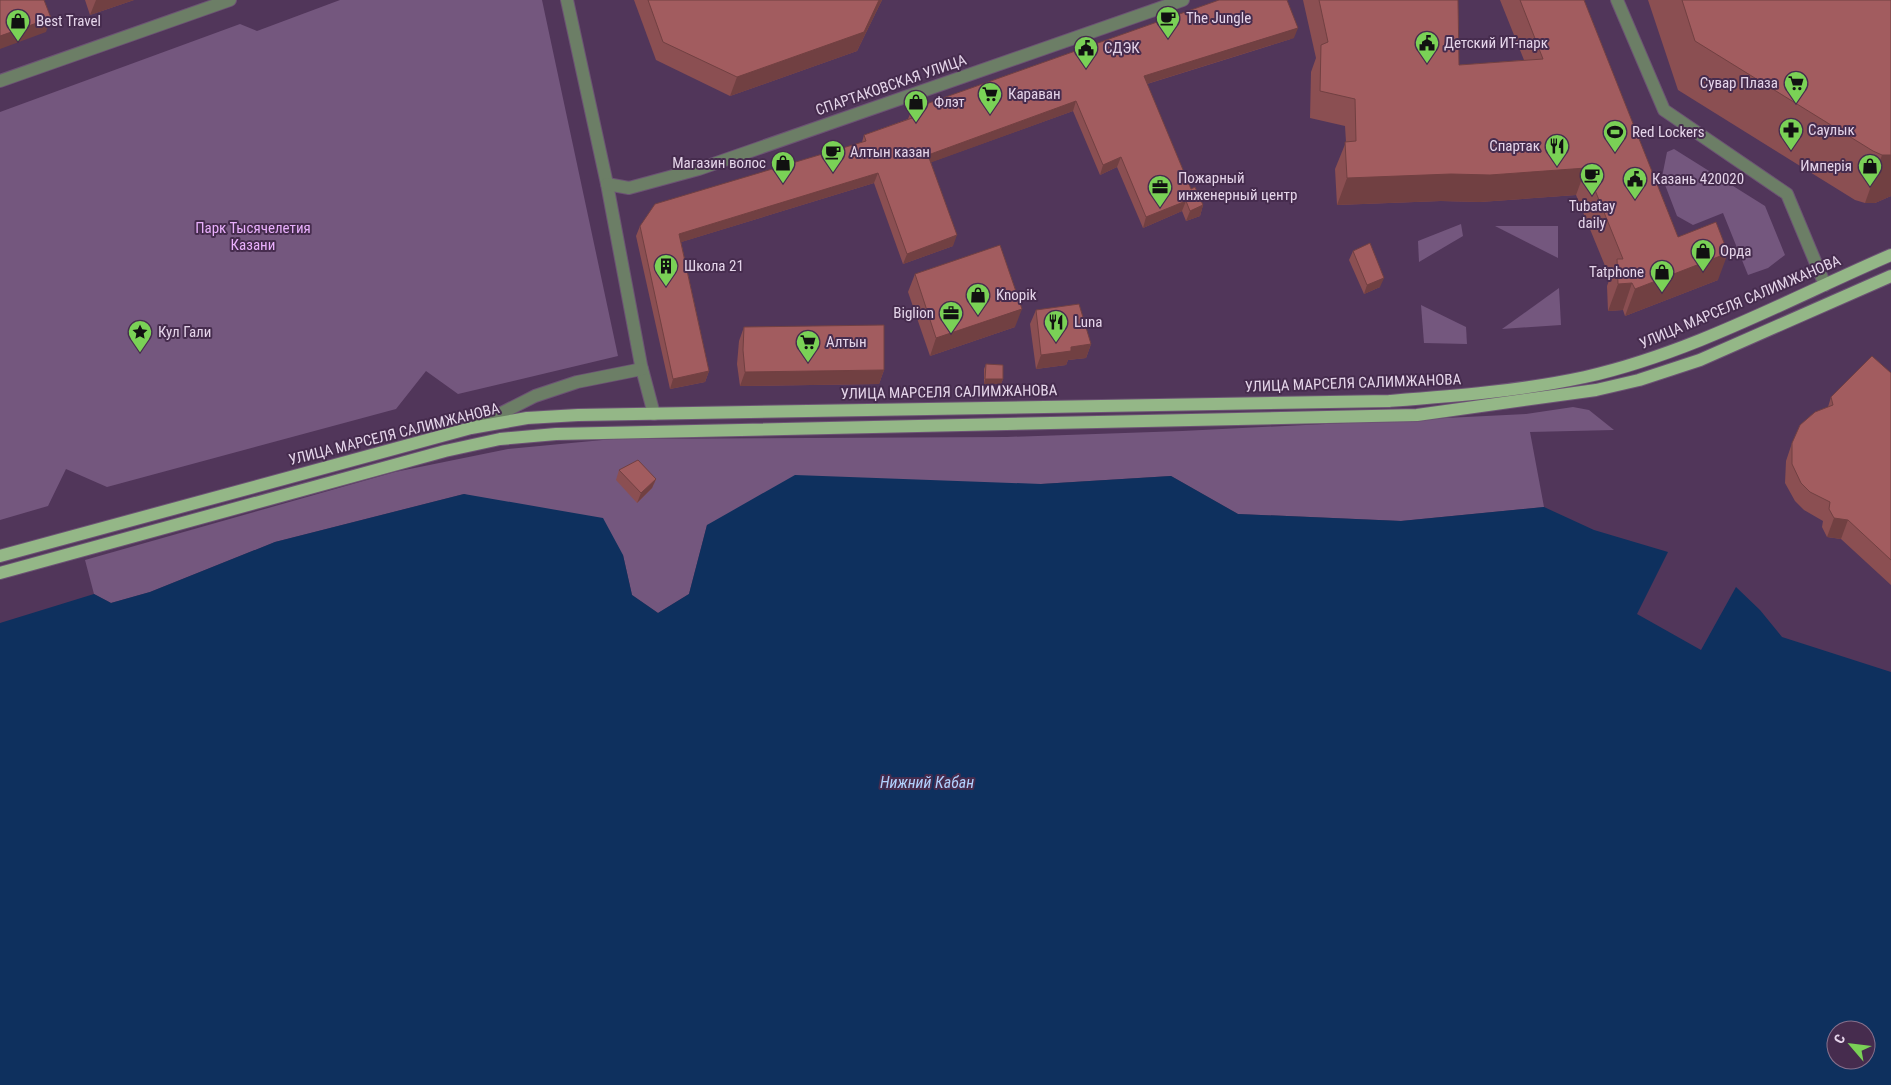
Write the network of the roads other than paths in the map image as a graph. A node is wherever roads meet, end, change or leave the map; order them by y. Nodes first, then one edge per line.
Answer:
1 (230, 0) edge
2 (567, 0) edge
3 (1182, 0) edge
4 (1617, 0) edge
5 (0, 81) edge
6 (608, 184) junction
7 (1891, 255) edge
8 (1891, 276) edge
9 (1825, 285) junction
10 (642, 369) junction
11 (654, 414) junction
12 (471, 428) junction
13 (0, 556) edge
14 (0, 573) edge

1 - 5 street
2 - 6 street
3 - 6 street, СПАРТАКОВСКАЯ УЛИЦА
4 - 9 street
6 - 10 street
7 - 9 main road, УЛИЦА МАРСЕЛЯ САЛИМЖАНОВА
8 - 14 main road
9 - 11 main road, УЛИЦА МАРСЕЛЯ САЛИМЖАНОВА
10 - 11 street
10 - 12 street
11 - 12 main road, УЛИЦА МАРСЕЛЯ САЛИМЖАНОВА
12 - 13 main road, УЛИЦА МАРСЕЛЯ САЛИМЖАНОВА

